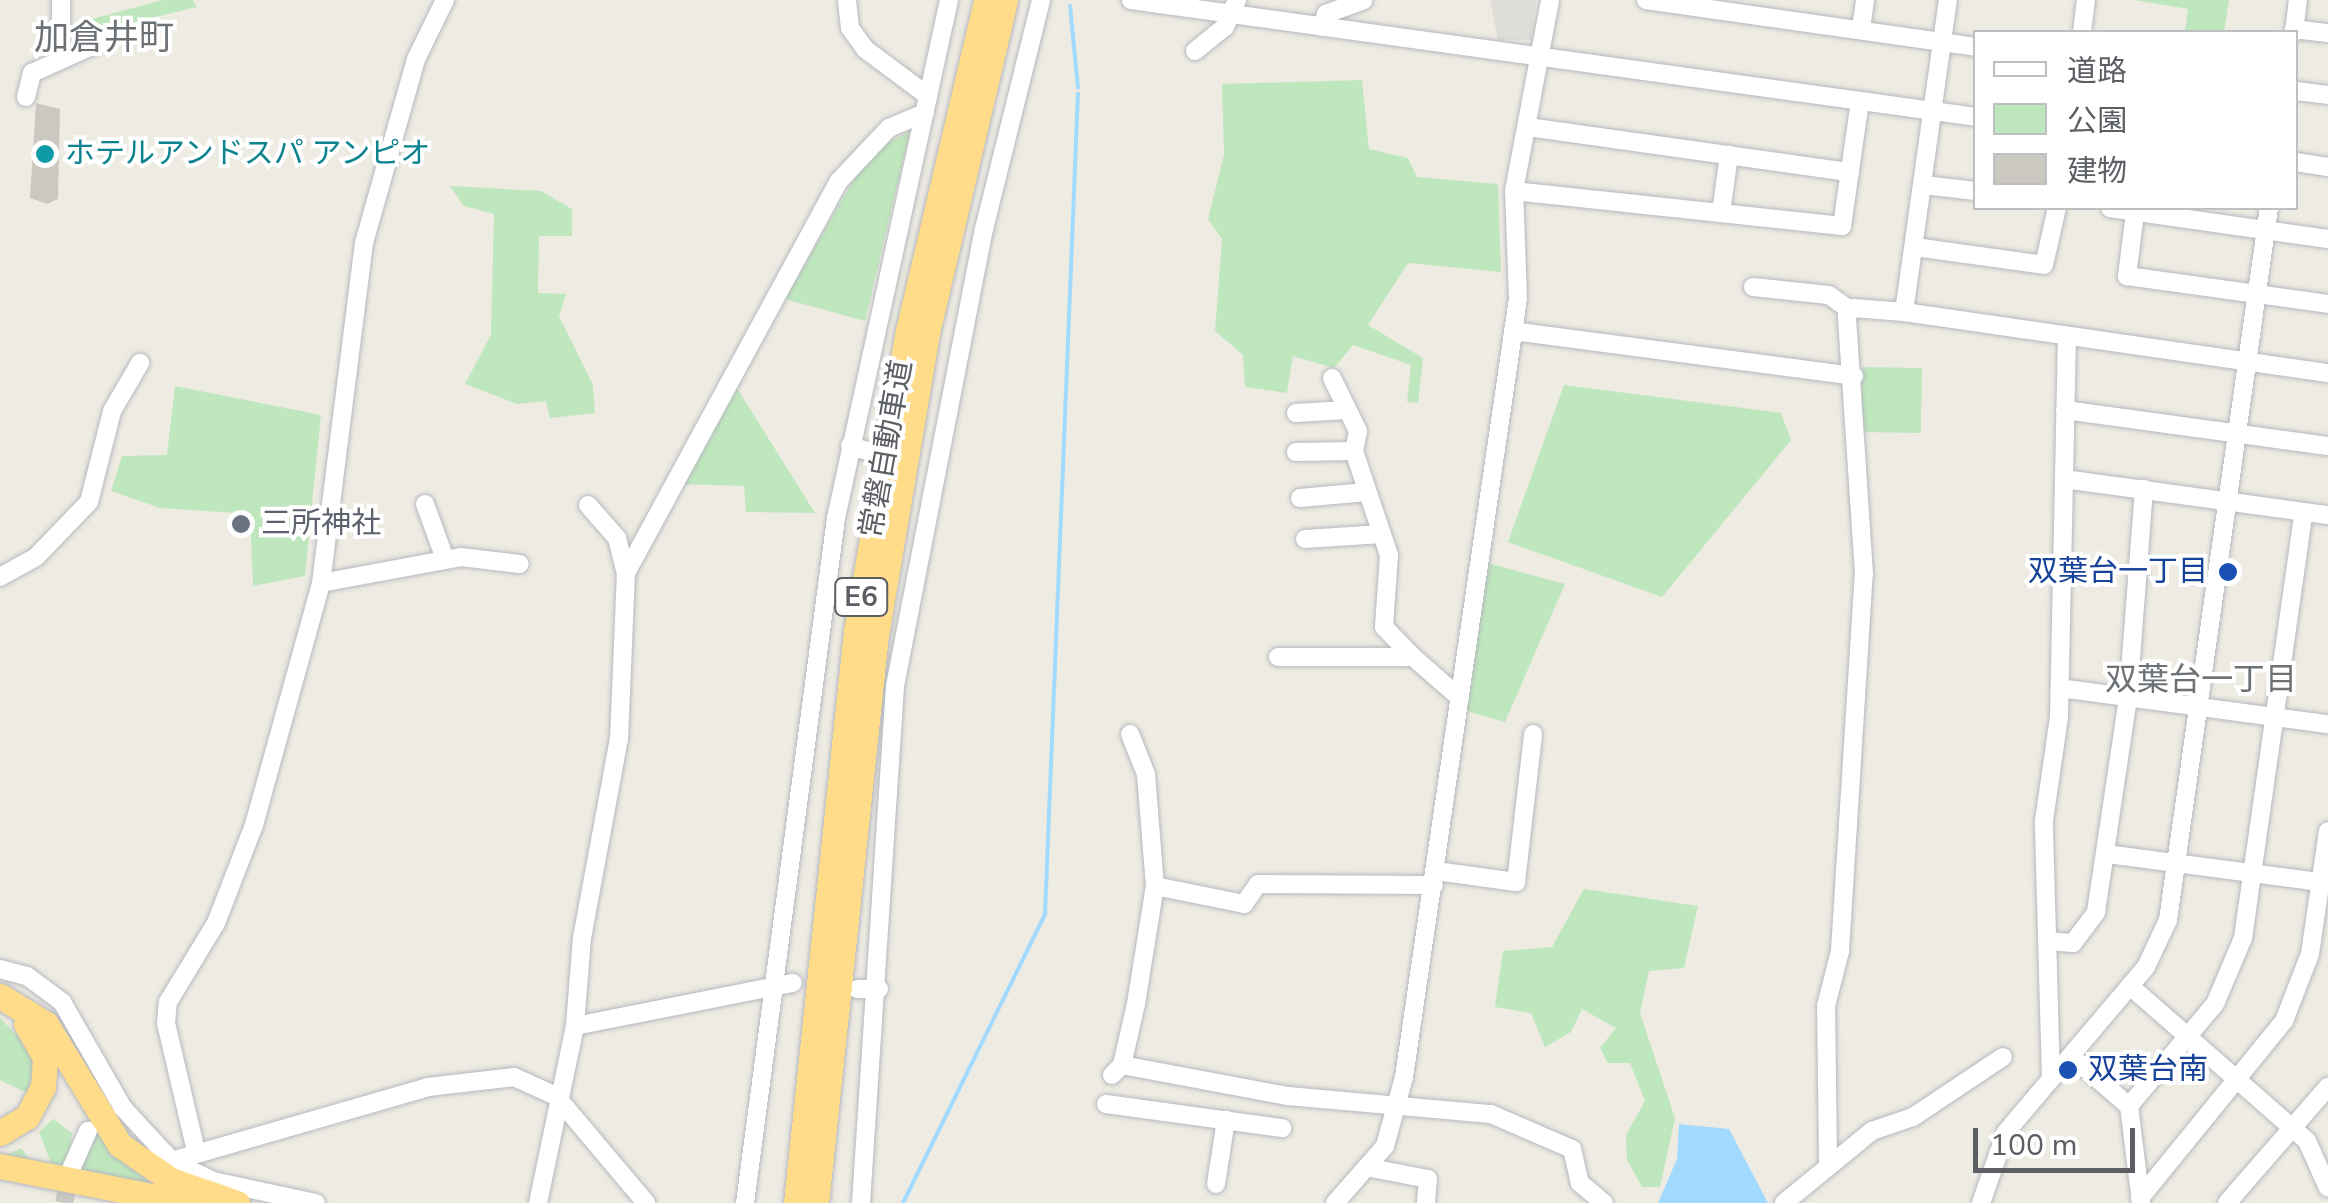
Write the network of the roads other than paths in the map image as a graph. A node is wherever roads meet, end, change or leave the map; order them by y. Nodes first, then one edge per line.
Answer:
1 (61, 0) edge
2 (445, 0) edge
3 (847, 0) edge
4 (949, 0) edge
5 (986, 0) edge
6 (1005, 0) edge
7 (1041, 0) edge
8 (1131, 0) edge
9 (1364, 0) edge
10 (1550, 0) edge
11 (1646, 0) edge
12 (1866, 0) edge
13 (1948, 0) edge
14 (2086, 0) edge
15 (2298, 0) edge
16 (1714, 4) edge
17 (1235, 7) edge
18 (1790, 10) edge
19 (1322, 26) junction
20 (1862, 29) junction
21 (2082, 30) edge
22 (2294, 30) edge
23 (2298, 31) edge
24 (2328, 33) edge
25 (105, 40) dead end
26 (1942, 42) junction
27 (1973, 46) edge
28 (1195, 51) dead end
29 (62, 55) junction
30 (1541, 56) junction
31 (2298, 91) edge
32 (2328, 96) edge
33 (26, 97) dead end
34 (1860, 102) junction
35 (927, 105) junction
36 (1933, 111) junction
37 (1973, 117) edge
38 (1528, 127) junction
39 (1729, 155) junction
40 (2298, 162) edge
41 (2328, 166) edge
42 (1850, 172) junction
43 (1924, 184) junction
44 (1973, 190) edge
45 (1514, 191) junction
46 (2057, 210) edge
47 (2120, 210) edge
48 (2269, 210) edge
49 (1721, 212) junction
50 (2135, 213) junction
51 (2266, 230) junction
52 (2328, 239) edge
53 (1915, 247) junction
54 (1754, 287) dead end
55 (2257, 294) junction
56 (2328, 304) edge
57 (1851, 311) junction
58 (1904, 312) junction
59 (1513, 330) junction
60 (2067, 336) junction
61 (2248, 362) junction
62 (140, 364) dead end
63 (2328, 373) edge
64 (1854, 376) junction
65 (1332, 378) dead end
66 (1347, 410) junction
67 (2065, 410) junction
68 (1296, 414) dead end
69 (2238, 433) junction
70 (850, 446) junction
71 (2328, 446) edge
72 (1354, 450) junction
73 (871, 452) dead end
74 (1296, 452) dead end
75 (2064, 479) junction
76 (2144, 489) junction
77 (1368, 492) junction
78 (1300, 498) dead end
79 (2228, 502) junction
80 (425, 504) dead end
81 (588, 504) dead end
82 (2304, 512) junction
83 (2328, 516) edge
84 (1382, 534) junction
85 (1305, 539) dead end
86 (445, 559) junction
87 (520, 564) dead end
88 (626, 573) junction
89 (0, 577) edge
90 (320, 584) junction
91 (1278, 657) dead end
92 (1412, 657) junction
93 (2060, 688) junction
94 (2128, 697) junction
95 (1460, 698) junction
96 (2199, 707) junction
97 (2276, 718) junction
98 (2328, 724) edge
99 (1130, 734) dead end
100 (1533, 734) dead end
101 (2328, 831) edge
102 (2107, 854) junction
103 (2178, 863) junction
104 (2254, 873) junction
105 (1435, 878) junction
106 (2321, 882) junction
107 (1155, 886) junction
108 (2321, 932) edge
109 (2049, 941) junction
110 (0, 969) edge
111 (768, 982) junction
112 (793, 983) dead end
113 (2130, 986) junction
114 (857, 989) dead end
115 (879, 989) junction
116 (0, 996) edge
117 (0, 1010) edge
118 (575, 1026) junction
119 (2190, 1037) junction
120 (2003, 1056) dead end
121 (2071, 1056) junction
122 (2051, 1079) junction
123 (2242, 1082) junction
124 (2328, 1087) edge
125 (556, 1096) junction
126 (1106, 1104) dead end
127 (2129, 1106) junction
128 (1398, 1108) junction
129 (1226, 1120) junction
130 (2293, 1127) junction
131 (1282, 1128) dead end
132 (88, 1132) dead end
133 (0, 1133) edge
134 (196, 1151) junction
135 (172, 1161) junction
136 (1828, 1161) junction
137 (0, 1166) edge
138 (1371, 1168) junction
139 (71, 1169) tunnel mouth
140 (0, 1183) edge
141 (1216, 1184) dead end
142 (2328, 1188) edge
143 (2233, 1196) edge
144 (2141, 1200) edge
145 (101, 1203) edge
146 (188, 1203) edge
147 (238, 1203) edge
148 (316, 1203) edge
149 (538, 1203) edge
150 (646, 1203) edge
151 (745, 1203) edge
152 (796, 1203) edge
153 (816, 1203) edge
154 (861, 1203) edge
155 (1335, 1203) edge
156 (1426, 1203) edge
157 (1604, 1203) edge
158 (1784, 1203) edge
159 (1981, 1203) edge
160 (2255, 1203) edge

1 - 29 street
2 - 90 street
3 - 35 street
4 - 35 street
5 - 152 highway, 常磐自動車道 / E6
6 - 153 highway, 常磐自動車道 / E6
7 - 115 street
8 - 17 street
9 - 19 street
10 - 30 street
11 - 16 street
12 - 20 street
13 - 26 street
14 - 21 street
15 - 22 street
16 - 18 street
17 - 19 street
17 - 28 street
18 - 20 street
19 - 30 street
20 - 26 street
23 - 24 street
25 - 29 street
26 - 27 street
26 - 36 street
29 - 33 street
30 - 34 street
30 - 38 street
31 - 32 street
34 - 36 street
34 - 42 street
35 - 70 street
35 - 88 street
36 - 37 street
36 - 43 street
38 - 39 street
38 - 45 street
39 - 42 street
39 - 49 street
40 - 41 street
42 - 49 street
43 - 44 street
43 - 53 street
45 - 49 street
45 - 59 street
46 - 53 street
47 - 50 street
48 - 51 street
50 - 51 street
50 - 55 street
51 - 52 street
51 - 55 street
53 - 58 street
54 - 57 street
55 - 56 street
55 - 61 street
57 - 58 street
57 - 64 street
58 - 60 street
59 - 64 street
59 - 95 street
60 - 61 street
60 - 67 street
61 - 63 street
61 - 69 street
62 - 89 street
64 - 136 street
65 - 66 street
66 - 68 street
66 - 72 street
67 - 69 street
67 - 75 street
69 - 71 street
69 - 79 street
70 - 73 street
70 - 111 street
72 - 74 street
72 - 77 street
75 - 76 street
75 - 93 street
76 - 79 street
76 - 94 street
77 - 78 street
77 - 84 street
79 - 82 street
79 - 96 street
80 - 86 street
81 - 88 street
82 - 83 street
82 - 97 street
84 - 85 street
84 - 92 street
86 - 87 street
86 - 90 street
88 - 118 street
90 - 134 street
91 - 92 street
92 - 95 street
93 - 94 street
93 - 109 street
94 - 96 street
94 - 102 street
95 - 105 street
96 - 97 street
96 - 103 street
97 - 98 street
97 - 104 street
99 - 107 street
100 - 105 street
101 - 106 street
102 - 103 street
102 - 109 street
103 - 104 street
103 - 113 street
104 - 106 street
104 - 119 street
105 - 107 street
105 - 128 street
106 - 108 street
107 - 128 street
108 - 123 street
109 - 122 street
110 - 135 street
111 - 112 street
111 - 118 street
111 - 151 street
113 - 119 street
113 - 121 street
114 - 115 street
115 - 154 street
116 - 147 highway
117 - 133 highway
118 - 125 street
119 - 123 street
119 - 127 street
120 - 136 street
121 - 122 street
121 - 127 street
122 - 159 street
123 - 130 street
123 - 144 street
124 - 130 street
125 - 134 street
125 - 149 street
125 - 150 street
126 - 129 street
127 - 144 street
128 - 138 street
128 - 157 street
129 - 131 street
129 - 141 street
130 - 142 street
130 - 143 street
132 - 139 street
134 - 135 street
135 - 148 street
136 - 158 street
137 - 146 highway
138 - 155 street
138 - 156 street
140 - 145 highway
143 - 160 street

